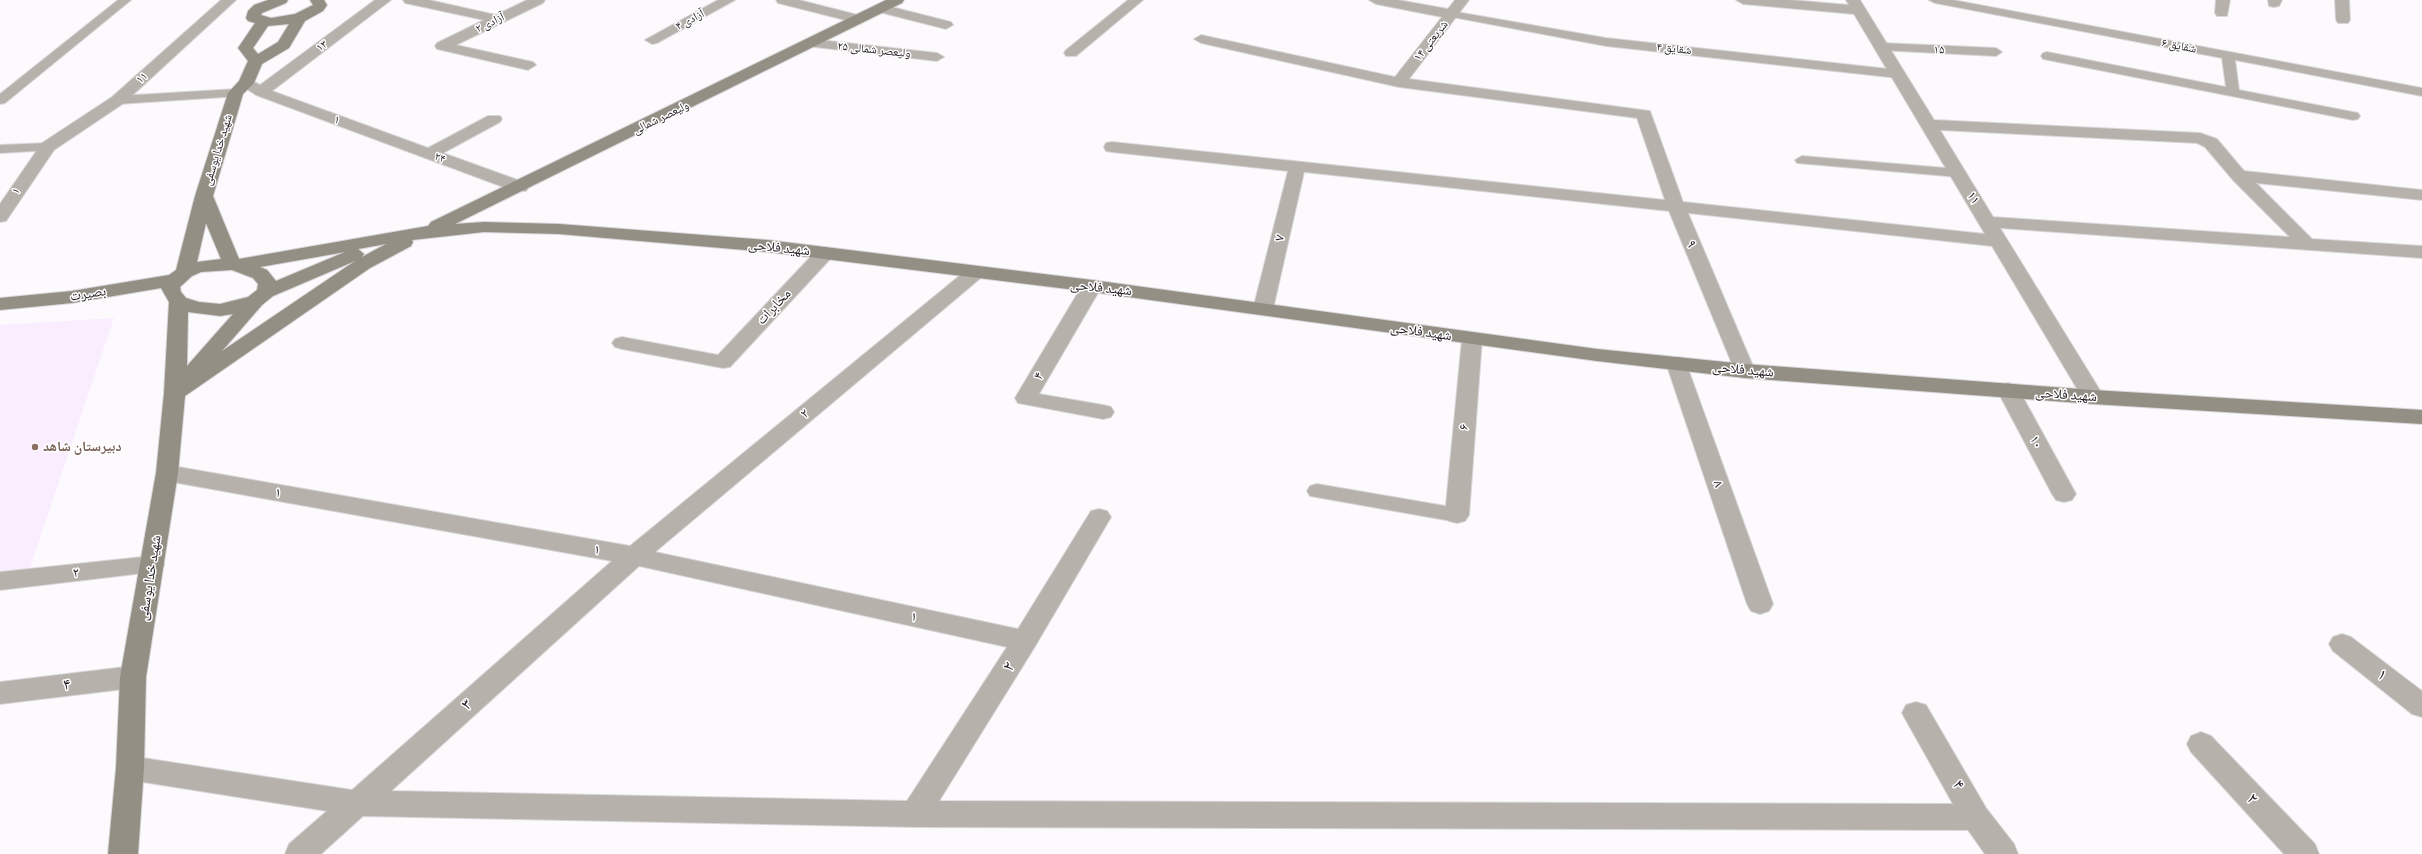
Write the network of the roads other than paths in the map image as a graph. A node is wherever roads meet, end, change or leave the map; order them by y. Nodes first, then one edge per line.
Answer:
1 (125, 0) edge
2 (229, 0) edge
3 (281, 0) edge
4 (384, 0) edge
5 (410, 0) edge
6 (538, 0) edge
7 (728, 0) edge
8 (783, 0) edge
9 (897, 0) edge
10 (1114, 0) edge
11 (1376, 0) edge
12 (1462, 0) edge
13 (1743, 0) edge
14 (1935, 0) edge
15 (2342, 0) edge
16 (323, 2) edge
17 (1133, 2) edge
18 (1856, 5) edge
19 (880, 8) junction
20 (257, 10) edge
21 (1451, 14) junction
22 (299, 18) junction
23 (497, 19) junction
24 (857, 19) junction
25 (2343, 20) dead end
26 (946, 25) dead end
27 (1201, 39) dead end
28 (652, 40) dead end
29 (811, 43) junction
30 (1882, 47) junction
31 (1996, 52) dead end
32 (1071, 53) dead end
33 (2228, 55) junction
34 (2047, 56) dead end
35 (937, 57) dead end
36 (256, 61) junction
37 (528, 65) dead end
38 (1898, 74) junction
39 (1399, 82) junction
40 (241, 88) junction
41 (2233, 91) junction
42 (261, 92) junction
43 (2422, 92) edge
44 (0, 100) edge
45 (118, 100) junction
46 (2353, 116) dead end
47 (494, 119) dead end
48 (1929, 125) junction
49 (48, 147) junction
50 (1112, 147) dead end
51 (0, 149) edge
52 (429, 154) junction
53 (1802, 160) dead end
54 (1297, 167) junction
55 (1958, 173) junction
56 (2239, 176) junction
57 (520, 187) junction
58 (2422, 195) edge
59 (204, 196) junction
60 (1676, 207) junction
61 (0, 217) edge
62 (1988, 222) junction
63 (424, 232) junction
64 (1999, 242) junction
65 (2306, 244) junction
66 (2422, 252) edge
67 (825, 253) junction
68 (235, 265) junction
69 (976, 272) junction
70 (1092, 286) junction
71 (179, 288) junction
72 (261, 296) junction
73 (0, 304) edge
74 (1264, 309) junction
75 (1472, 339) junction
76 (622, 343) dead end
77 (1676, 363) junction
78 (1745, 371) junction
79 (2008, 390) junction
80 (175, 393) junction
81 (2093, 397) junction
82 (1103, 412) dead end
83 (2422, 416) edge
84 (167, 473) junction
85 (1316, 491) dead end
86 (2064, 494) dead end
87 (1457, 515) joint
88 (1100, 518) dead end
89 (634, 556) junction
90 (152, 564) junction
91 (0, 581) edge
92 (1760, 604) dead end
93 (1025, 641) junction
94 (2342, 644) dead end
95 (133, 677) junction
96 (0, 693) edge
97 (2422, 706) edge
98 (1916, 713) dead end
99 (2200, 744) dead end
100 (130, 768) junction
101 (355, 803) junction
102 (915, 814) junction
103 (1976, 817) junction
104 (123, 854) edge
105 (300, 854) edge
106 (2003, 854) edge
107 (2304, 854) edge

1 - 44 lane
2 - 45 street, ۱۱
3 - 20 street
4 - 42 street, ۱۳
5 - 23 street
6 - 23 street, آزادی ۲
7 - 28 street, آزادی ۴
8 - 24 street
9 - 19 street, ولیعصر شمالی
10 - 17 street
11 - 21 street
12 - 21 street, شریعتی ۱۴
13 - 18 street
14 - 33 lane, شقایق ۶
15 - 25 street
16 - 22 street
17 - 32 street
18 - 30 street, ۱۱
19 - 24 street, ولیعصر شمالی
19 - 26 street
20 - 22 street
20 - 36 street
21 - 38 lane, شقایق ۴
21 - 39 street, شریعتی ۱۴
22 - 36 street
23 - 37 street, آزادی ۲
24 - 29 street, ولیعصر شمالی
27 - 39 street
29 - 35 street, ولیعصر شمالی ۲۵
29 - 57 street, ولیعصر شمالی
30 - 31 lane, ۱۵
30 - 38 street, ۱۱
33 - 41 lane
33 - 43 lane, شقایق ۶
34 - 41 lane
36 - 40 street, شهید خدا یوسفی
38 - 48 street, ۱۱
39 - 60 street, ۹
40 - 42 street, ۱
40 - 45 lane
40 - 59 street, شهید خدا یوسفی
41 - 46 lane
42 - 52 street, ۱
45 - 49 street, ۱۱
47 - 52 street, ۲۴
48 - 55 street, ۱۱
48 - 56 street
49 - 51 lane
49 - 61 street, ۱
50 - 54 street
52 - 57 street, ۲۴
53 - 55 lane
54 - 60 street
54 - 74 street, ۷
55 - 62 street, ۱۱
56 - 58 street
56 - 65 street
57 - 63 street, ولیعصر شمالی
59 - 68 street, شهید خدا یوسفی
59 - 71 street, شهید خدا یوسفی
60 - 64 street
60 - 78 street, ۹
62 - 64 street, ۱۱
62 - 65 street
63 - 67 street, شهید فلاحی
63 - 68 street
63 - 72 street
63 - 80 street
64 - 81 street, ۱۱
65 - 66 street
67 - 69 street, شهید فلاحی
67 - 76 street, مخابرات
68 - 71 street
68 - 72 street
69 - 70 street, شهید فلاحی
69 - 89 street, ۲
70 - 74 street, شهید فلاحی
70 - 82 street, ۴
71 - 72 street
71 - 73 street, بصیرت
71 - 80 street, شهید خدا یوسفی
72 - 80 street
74 - 75 street, شهید فلاحی
75 - 77 street, شهید فلاحی
75 - 87 street, ۶
77 - 78 street, شهید فلاحی
77 - 92 street, ۸
78 - 79 street, شهید فلاحی
79 - 81 street, شهید فلاحی
79 - 86 street, ۱۰
80 - 84 street, شهید خدا یوسفی
81 - 83 street, شهید فلاحی
84 - 89 street, ۱
84 - 90 street, شهید خدا یوسفی
85 - 87 lane
88 - 93 street, ۲
89 - 93 street, ۱
89 - 101 street, ۳
90 - 91 street, ۲
90 - 95 street, شهید خدا یوسفی
93 - 102 street, ۲
94 - 97 street, ۱
95 - 96 street, ۴
95 - 100 street, شهید خدا یوسفی
98 - 103 street, ۴
99 - 107 street, ۲
100 - 101 street
100 - 104 street, شهید خدا یوسفی
101 - 102 street
101 - 105 street, ۳
102 - 103 street
103 - 106 street, ۴

